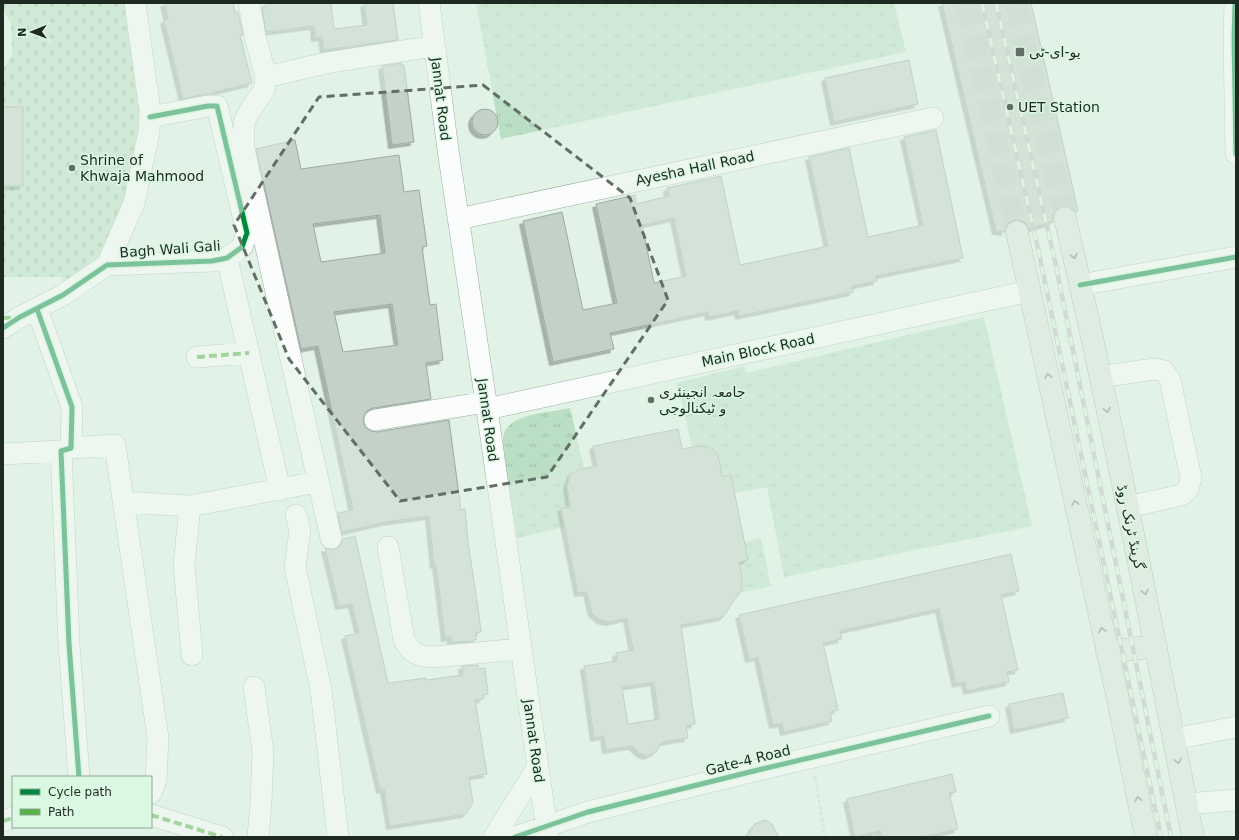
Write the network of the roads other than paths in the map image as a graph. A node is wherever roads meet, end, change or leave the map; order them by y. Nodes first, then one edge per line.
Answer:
1 (135, 3) edge
2 (249, 3) edge
3 (429, 3) edge
4 (1234, 3) edge
5 (1235, 39) edge
6 (434, 46) junction
7 (266, 77) junction
8 (150, 117) junction
9 (933, 118) dead end
10 (1236, 154) edge
11 (1064, 218) tunnel mouth
12 (458, 219) junction
13 (1017, 232) tunnel mouth
14 (1236, 257) edge
15 (227, 258) junction
16 (107, 265) junction
17 (1080, 285) junction
18 (1030, 291) junction
19 (16, 318) edge
20 (249, 354) junction
21 (197, 357) dead end
22 (1100, 377) junction
23 (486, 406) junction
24 (375, 420) dead end
25 (66, 450) junction
26 (3, 454) edge
27 (318, 482) junction
28 (280, 490) junction
29 (123, 502) junction
30 (190, 506) junction
31 (1127, 507) junction
32 (296, 515) dead end
33 (331, 538) dead end
34 (388, 547) dead end
35 (1156, 646) junction
36 (520, 649) junction
37 (1107, 652) junction
38 (192, 655) dead end
39 (254, 687) dead end
40 (989, 716) dead end
41 (1236, 727) edge
42 (1174, 740) junction
43 (537, 768) junction
44 (79, 776) edge
45 (152, 790) edge
46 (1236, 800) edge
47 (1186, 804) junction
48 (152, 815) edge
49 (547, 831) edge
50 (222, 837) edge
51 (258, 837) edge
52 (338, 837) edge
53 (494, 837) edge
54 (515, 837) edge
55 (1146, 837) edge
56 (1193, 837) edge

1 - 8 street, Bagh Wali Gali
2 - 7 street
3 - 6 street, Jannat Road
4 - 5 street
5 - 10 street
6 - 7 street
6 - 12 street, Jannat Road
7 - 27 street
8 - 15 street, Bagh Wali Gali
8 - 16 street, Bagh Wali Gali
9 - 12 street, Ayesha Hall Road
11 -> 17 main road, گرینڈ ٹرنک روڈ
12 - 23 street, Jannat Road
13 - 18 main road
14 - 17 street
15 - 16 street, Bagh Wali Gali
15 - 20 street
16 - 19 street, Bagh Wali Gali
17 - 22 main road, گرینڈ ٹرنک روڈ
18 - 23 street, Main Block Road
37 -> 18 main road
19 - 25 street
20 - 21 street
20 - 28 street
22 -> 31 main road, گرینڈ ٹرنک روڈ
22 - 31 street
23 - 24 street, Main Block Road
23 - 36 street, Jannat Road
25 - 26 street
25 - 29 street
25 - 44 street
27 - 28 street
27 - 33 street
28 - 30 street
29 - 30 street
29 - 45 street
30 - 38 street
31 -> 35 main road, گرینڈ ٹرنک روڈ
32 - 52 street
34 - 36 street
35 - 37 main road
35 - 42 main road, گرینڈ ٹرنک روڈ
36 - 43 street, Jannat Road
55 -> 37 main road
39 - 51 street
40 - 49 street, Gate-4 Road
41 - 42 street
42 -> 47 main road, گرینڈ ٹرنک روڈ
43 - 49 street, Jannat Road
43 - 53 street
46 - 47 street
47 - 56 main road, گرینڈ ٹرنک روڈ
48 - 50 street
49 - 54 street, Gate-4 Road

